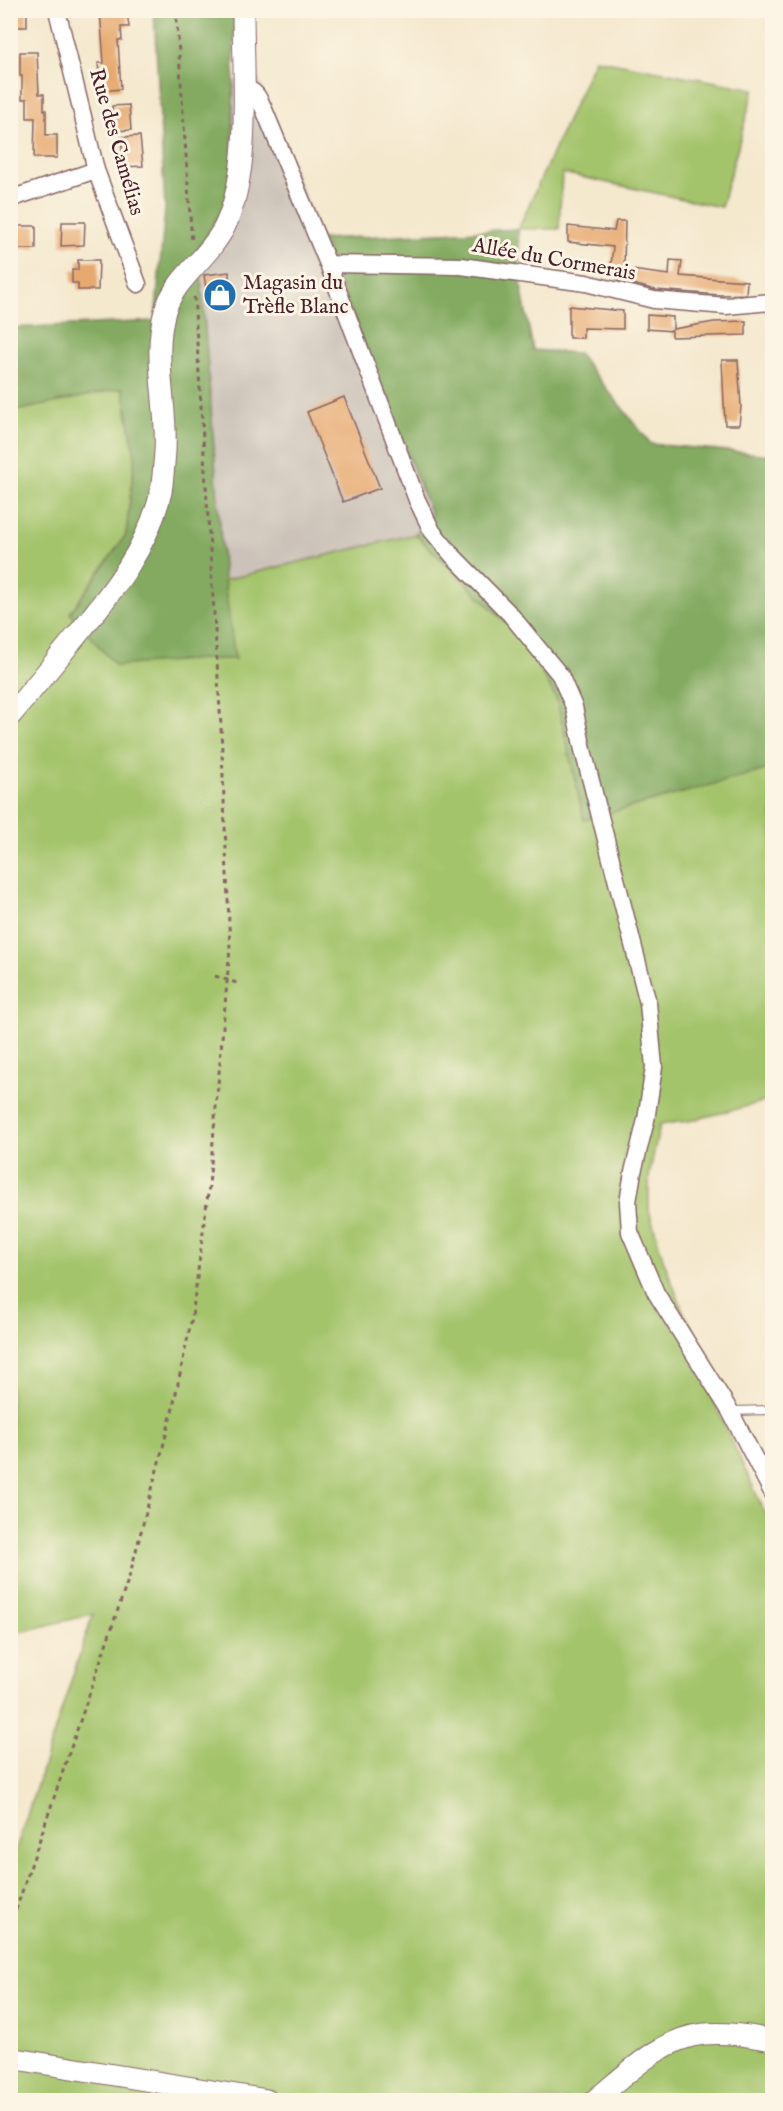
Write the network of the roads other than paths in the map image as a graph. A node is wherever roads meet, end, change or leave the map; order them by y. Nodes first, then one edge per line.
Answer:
1 (57, 10) edge
2 (243, 10) edge
3 (244, 89) junction
4 (96, 170) junction
5 (10, 199) edge
6 (328, 264) junction
7 (138, 284) dead end
8 (772, 303) edge
9 (10, 716) edge
10 (772, 1410) edge
11 (730, 1411) junction
12 (772, 1492) edge
13 (772, 2040) edge
14 (10, 2058) edge
15 (267, 2100) edge
16 (595, 2100) edge

1 - 4 street, Rue des Camélias
2 - 3 street
3 - 6 street
3 - 9 street
4 - 5 street
4 - 7 street, Rue des Camélias
6 - 8 street, Allée du Cormerais
6 - 11 street
10 - 11 lane
11 - 12 street
13 - 16 street
14 - 15 street

